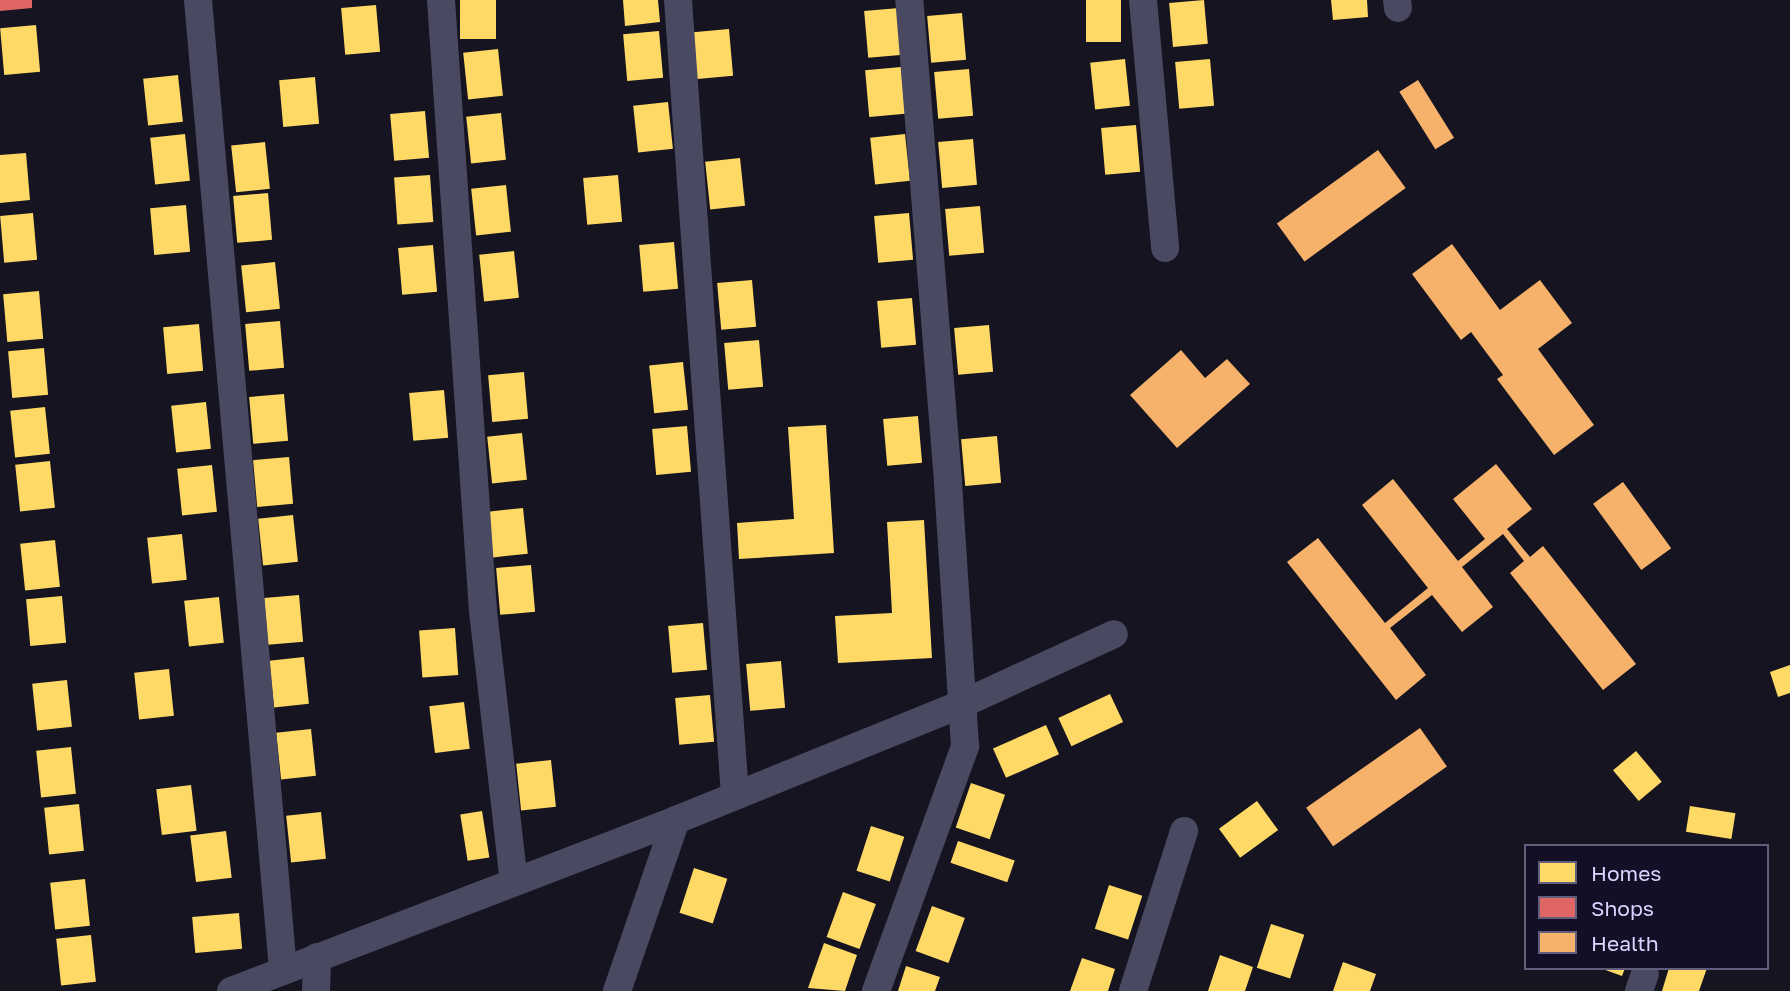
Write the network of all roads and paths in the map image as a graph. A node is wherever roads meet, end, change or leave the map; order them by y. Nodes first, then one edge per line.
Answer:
1 (198, 0) edge
2 (441, 0) edge
3 (678, 0) edge
4 (909, 0) edge
5 (1143, 0) edge
6 (1165, 248) dead end
7 (1114, 634) dead end
8 (962, 704) junction
9 (735, 796) junction
10 (676, 820) junction
11 (1184, 831) dead end
12 (514, 882) junction
13 (317, 957) junction
14 (283, 970) junction
15 (231, 991) edge
16 (316, 991) edge
17 (617, 991) edge
18 (876, 991) edge
19 (1133, 991) edge

1 - 14 street
2 - 12 street
3 - 9 street
4 - 8 street
5 - 6 street
7 - 8 street
8 - 9 street
8 - 18 street
9 - 10 street
10 - 12 street
10 - 17 street
11 - 19 street
12 - 13 street
13 - 14 street
13 - 16 street
14 - 15 street

